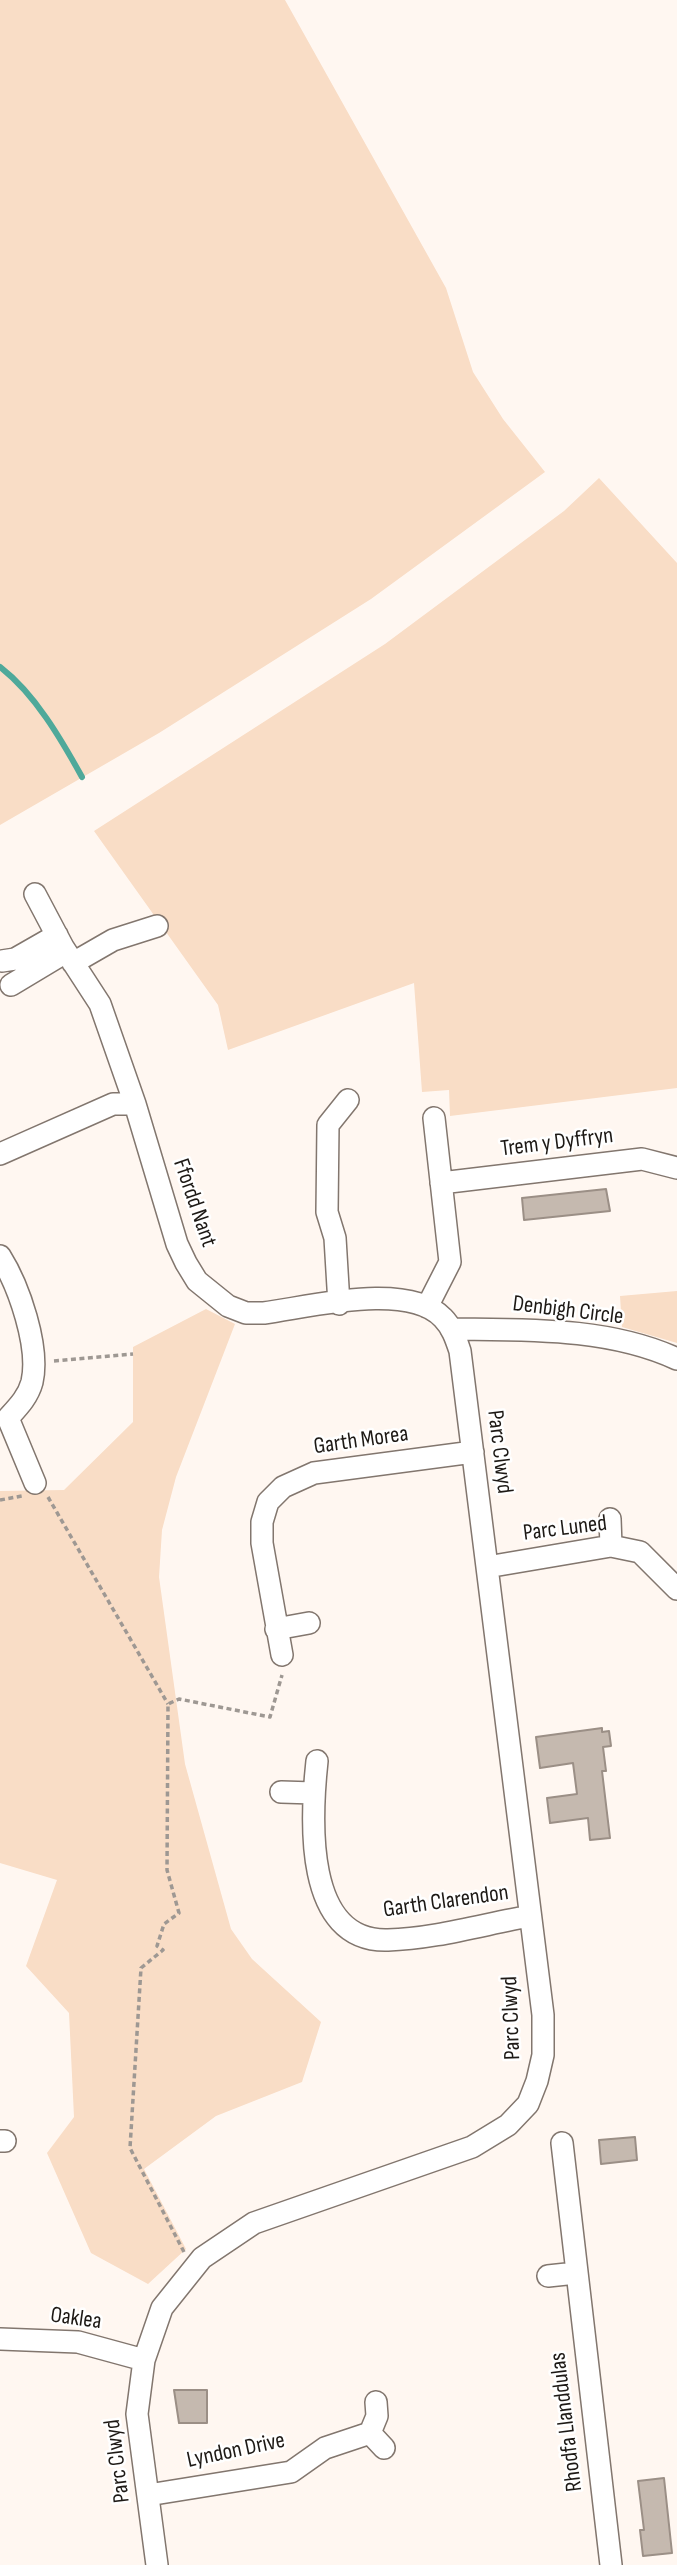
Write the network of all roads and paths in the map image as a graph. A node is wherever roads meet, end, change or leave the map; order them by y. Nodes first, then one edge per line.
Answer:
1 (35, 894) dead end
2 (157, 926) dead end
3 (66, 950) junction
4 (2, 961) dead end
5 (11, 985) dead end
6 (348, 1100) dead end
7 (135, 1104) junction
8 (434, 1118) dead end
9 (0, 1154) edge
10 (677, 1168) edge
11 (442, 1184) junction
12 (0, 1256) edge
13 (339, 1304) junction
14 (427, 1307) junction
15 (451, 1329) junction
16 (133, 1354) dead end
17 (677, 1359) edge
18 (34, 1363) junction
19 (4, 1415) edge
20 (473, 1452) junction
21 (35, 1483) joint
22 (610, 1520) dead end
23 (611, 1546) junction
24 (487, 1567) junction
25 (677, 1589) edge
26 (309, 1623) dead end
27 (276, 1629) junction
28 (282, 1655) joint
29 (168, 1704) junction
30 (317, 1761) dead end
31 (281, 1793) dead end
32 (314, 1793) junction
33 (530, 1916) junction
34 (562, 2143) dead end
35 (193, 2269) junction
36 (576, 2273) junction
37 (548, 2276) dead end
38 (0, 2339) edge
39 (144, 2360) junction
40 (376, 2402) dead end
41 (148, 2495) junction
42 (157, 2565) edge
43 (611, 2565) edge

1 - 3 street, Ffordd Nant
2 - 3 street
3 - 4 street
3 - 5 street
3 - 7 street, Ffordd Nant
6 - 13 street
7 - 9 street
7 - 13 street, Ffordd Nant
8 - 11 street
10 - 11 street, Trem y Dyffryn
11 - 14 street
12 - 18 street
13 - 14 street, Ffordd Nant
14 - 15 street, Ffordd Nant
15 - 17 street, Denbigh Circle
15 - 20 street, Parc Clwyd
16 - 18 path
18 - 19 street
19 - 21 street
20 - 24 street, Parc Clwyd
20 - 27 street, Garth Morea
21 - 29 path
22 - 23 street
23 - 24 street, Parc Luned
23 - 25 street, Parc Luned
24 - 33 street, Parc Clwyd
26 - 27 street
27 - 28 street, Garth Morea
28 - 29 path
29 - 35 path
30 - 32 street, Garth Clarendon
31 - 32 street
32 - 33 street, Garth Clarendon
33 - 35 street, Parc Clwyd
34 - 36 street, Rhodfa Llanddulas
35 - 39 street, Parc Clwyd
36 - 37 street
36 - 43 street, Rhodfa Llanddulas
38 - 39 street, Oaklea
39 - 41 street, Parc Clwyd
40 - 41 street, Lyndon Drive
41 - 42 street, Parc Clwyd

